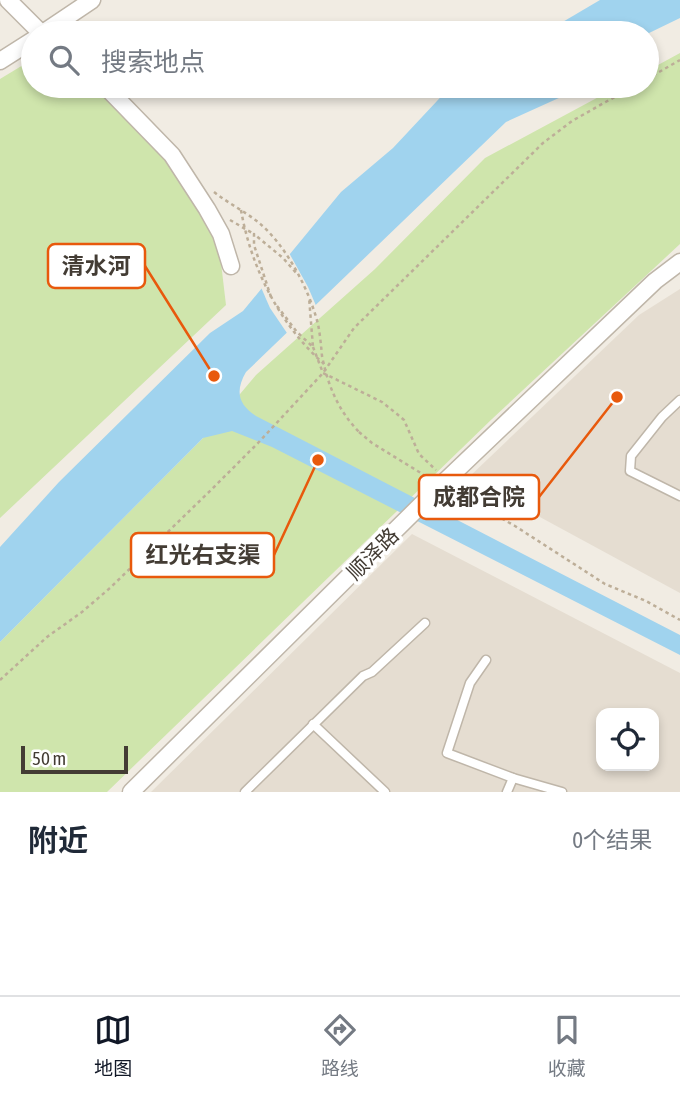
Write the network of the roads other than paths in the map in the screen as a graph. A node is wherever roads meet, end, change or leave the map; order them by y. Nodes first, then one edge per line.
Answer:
1 (8, 0) edge
2 (92, 0) edge
3 (34, 21) edge
4 (62, 21) edge
5 (21, 48) edge
6 (0, 61) edge
7 (117, 98) edge
8 (680, 262) edge
9 (231, 266) dead end
10 (680, 400) edge
11 (680, 496) edge
12 (425, 623) dead end
13 (486, 660) dead end
14 (313, 724) junction
15 (513, 778) junction
16 (131, 792) edge
17 (245, 792) edge
18 (385, 792) edge
19 (507, 792) edge
20 (562, 792) edge

1 - 3 street
2 - 4 street
5 - 6 street
7 - 9 street
8 - 16 street, 顺泽路
10 - 11 lane
12 - 14 lane
13 - 15 lane
14 - 17 lane
14 - 18 lane
15 - 19 lane
15 - 20 lane

